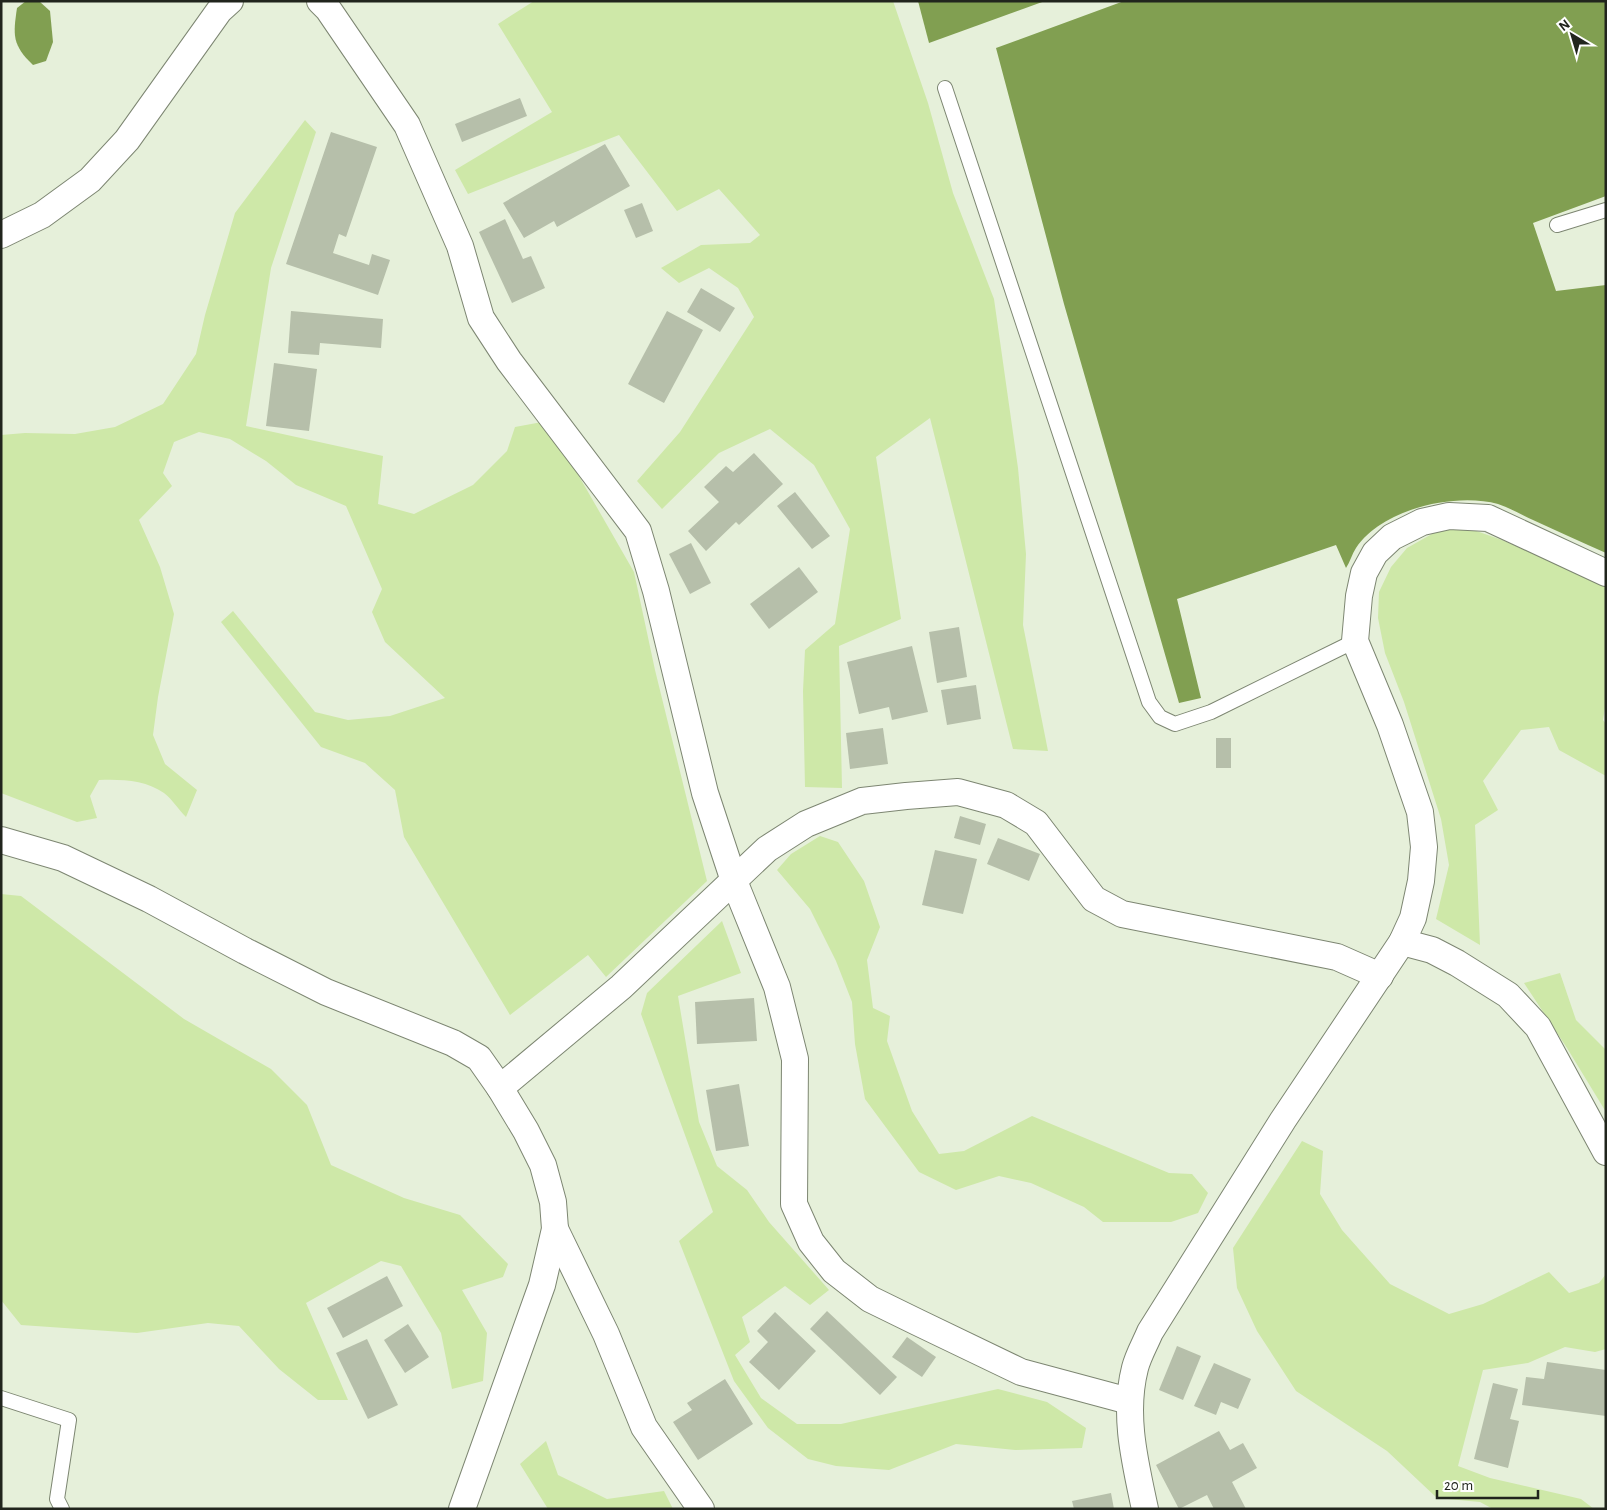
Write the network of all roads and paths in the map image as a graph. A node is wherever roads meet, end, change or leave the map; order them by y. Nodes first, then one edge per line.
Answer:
1 (230, 1) edge
2 (320, 1) edge
3 (945, 88) dead end
4 (1606, 210) edge
5 (1557, 225) dead end
6 (1, 235) edge
7 (1606, 574) edge
8 (1355, 641) junction
9 (1, 840) edge
10 (734, 881) junction
11 (1402, 942) junction
12 (1380, 976) junction
13 (500, 1088) junction
14 (1606, 1152) edge
15 (555, 1229) junction
16 (1, 1398) edge
17 (1130, 1401) junction
18 (62, 1509) edge
19 (462, 1509) edge
20 (701, 1509) edge
21 (1145, 1509) edge

1 - 6 street
2 - 10 street
3 - 8 lane
4 - 5 lane
7 - 8 street
8 - 11 street
9 - 13 street
10 - 12 street
10 - 13 street
10 - 17 street
11 - 12 street
11 - 14 street
12 - 17 street
13 - 15 street
15 - 19 street
15 - 20 street
16 - 18 lane
17 - 21 street

